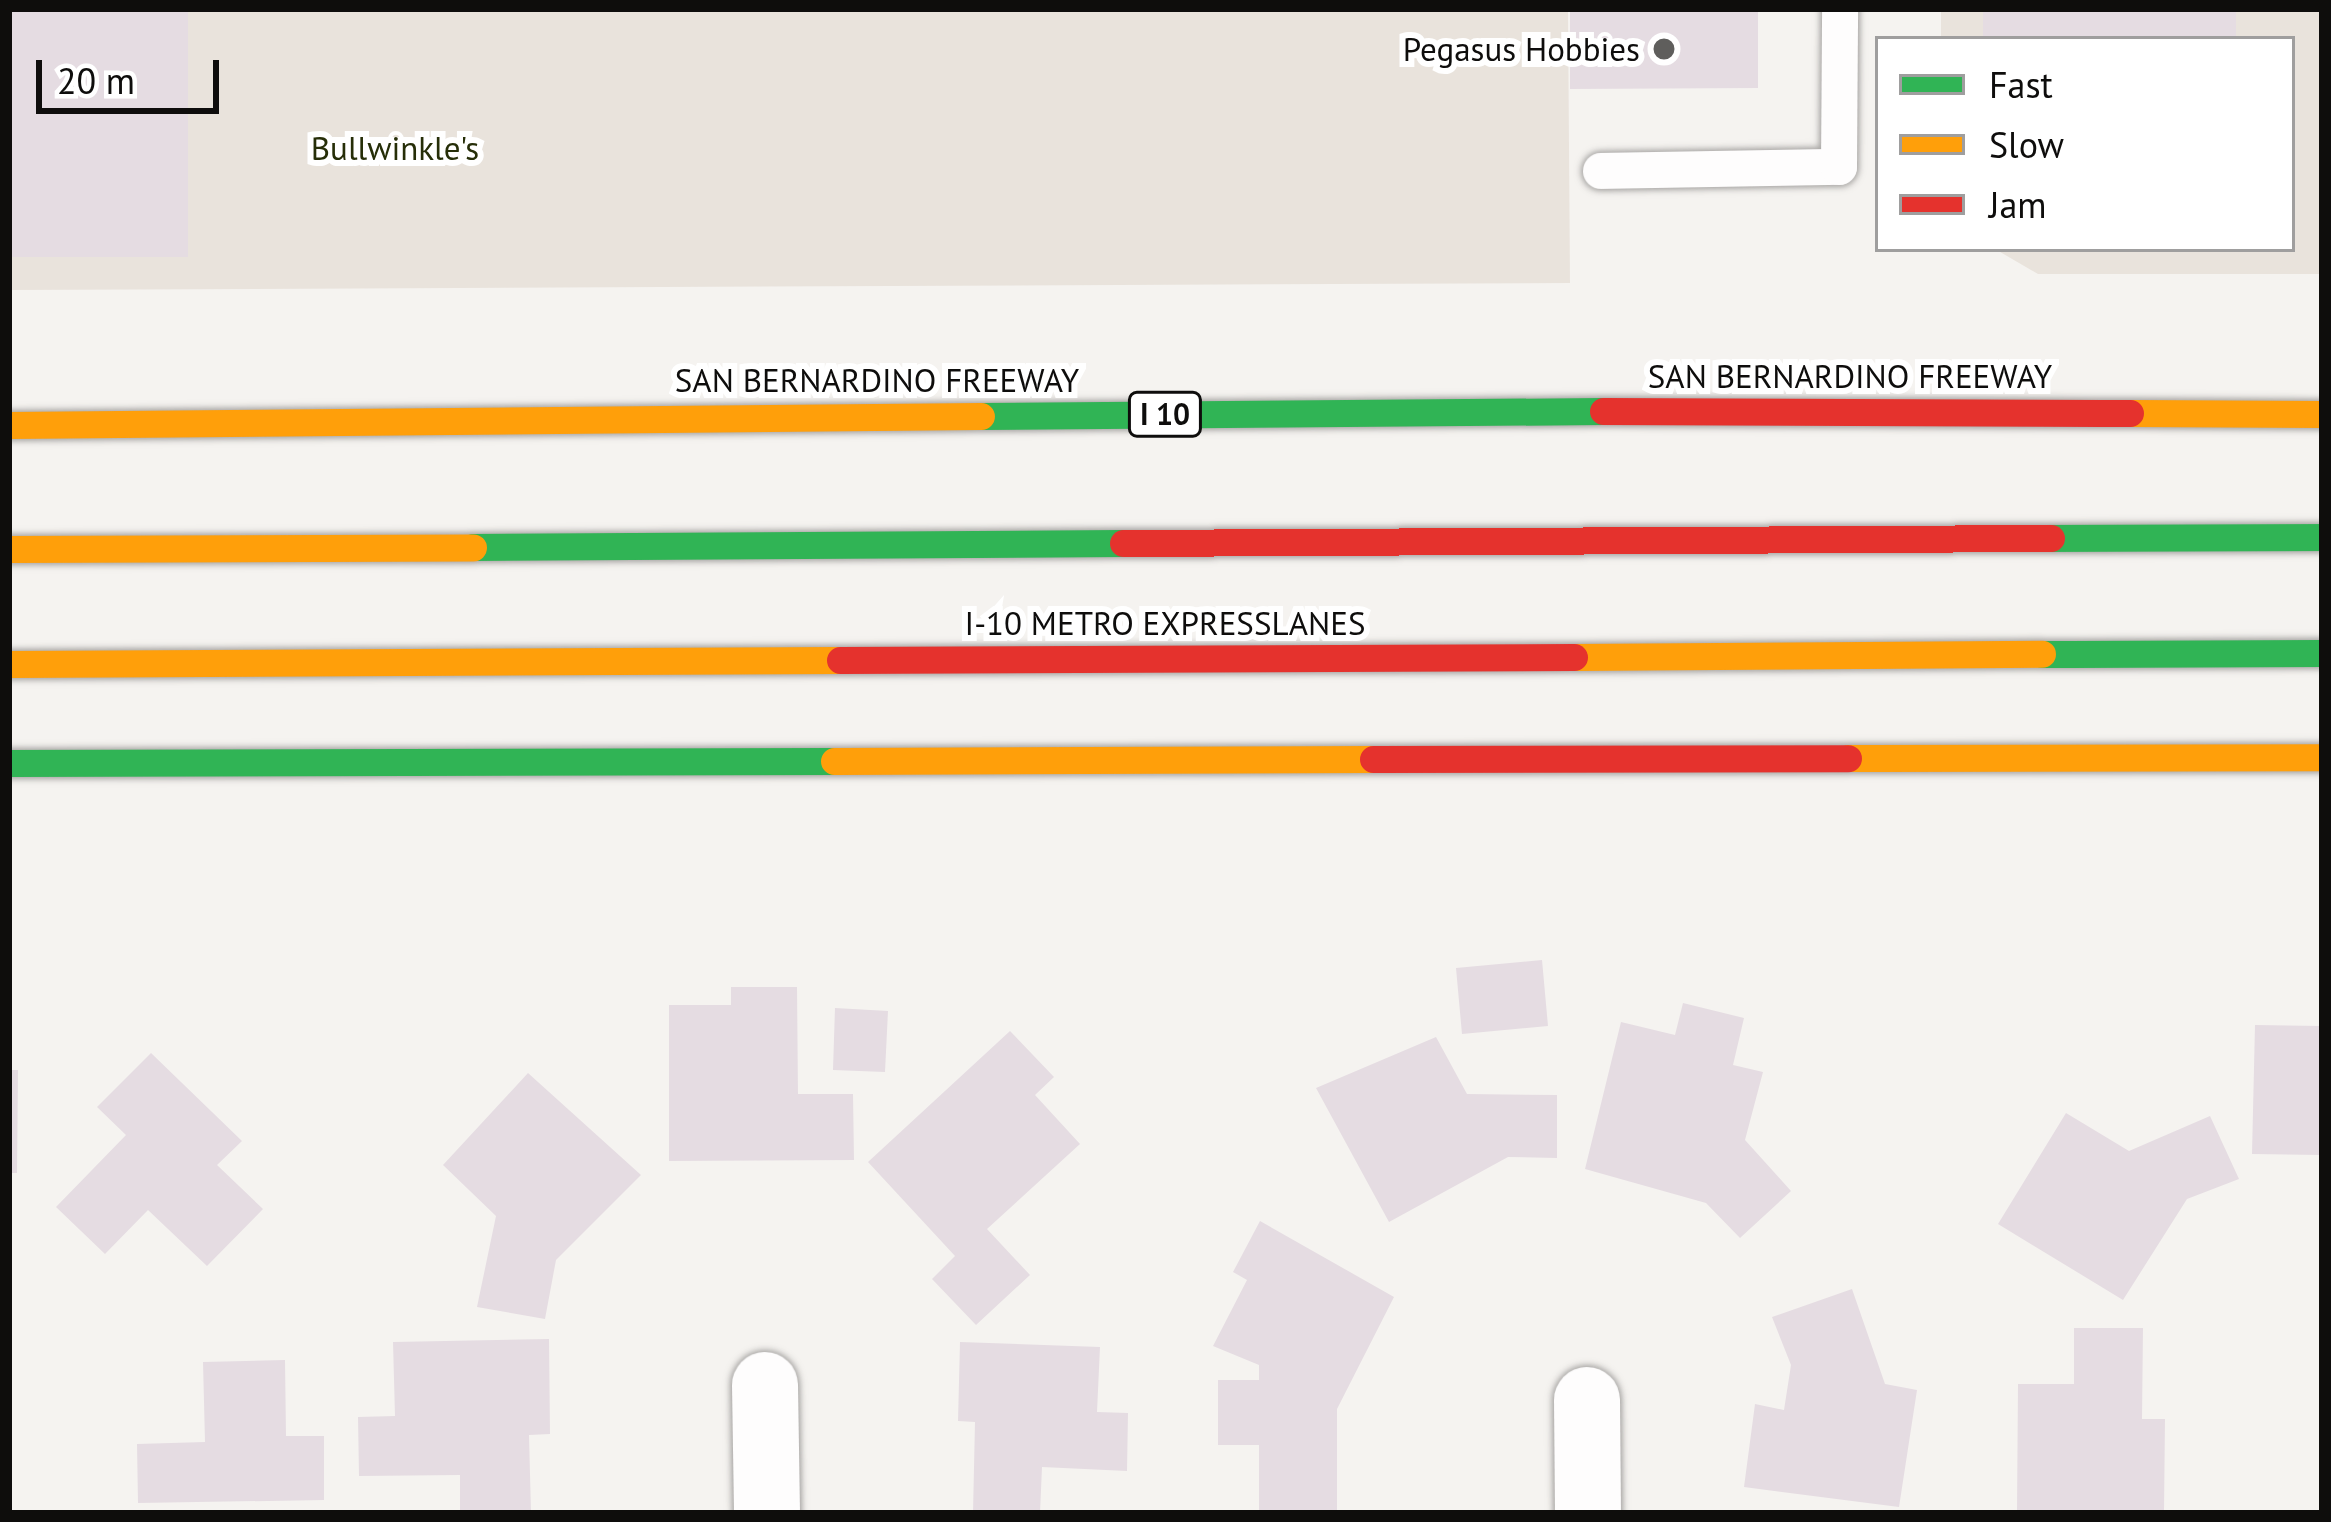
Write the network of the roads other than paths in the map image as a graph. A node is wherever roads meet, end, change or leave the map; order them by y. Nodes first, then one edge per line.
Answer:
1 (1840, 9) edge
2 (1601, 171) dead end
3 (2322, 414) edge
4 (9, 425) edge
5 (2322, 537) edge
6 (9, 549) edge
7 (2322, 653) edge
8 (9, 664) edge
9 (2322, 757) edge
10 (9, 763) edge
11 (765, 1385) dead end
12 (1588, 1400) dead end
13 (767, 1513) edge
14 (1588, 1513) edge

1 - 2 lane
3 - 4 highway, SAN BERNARDINO FREEWAY / I 10
5 - 6 highway
7 - 8 highway, I-10 METRO EXPRESSLANES
9 - 10 highway
11 - 13 street
12 - 14 street

